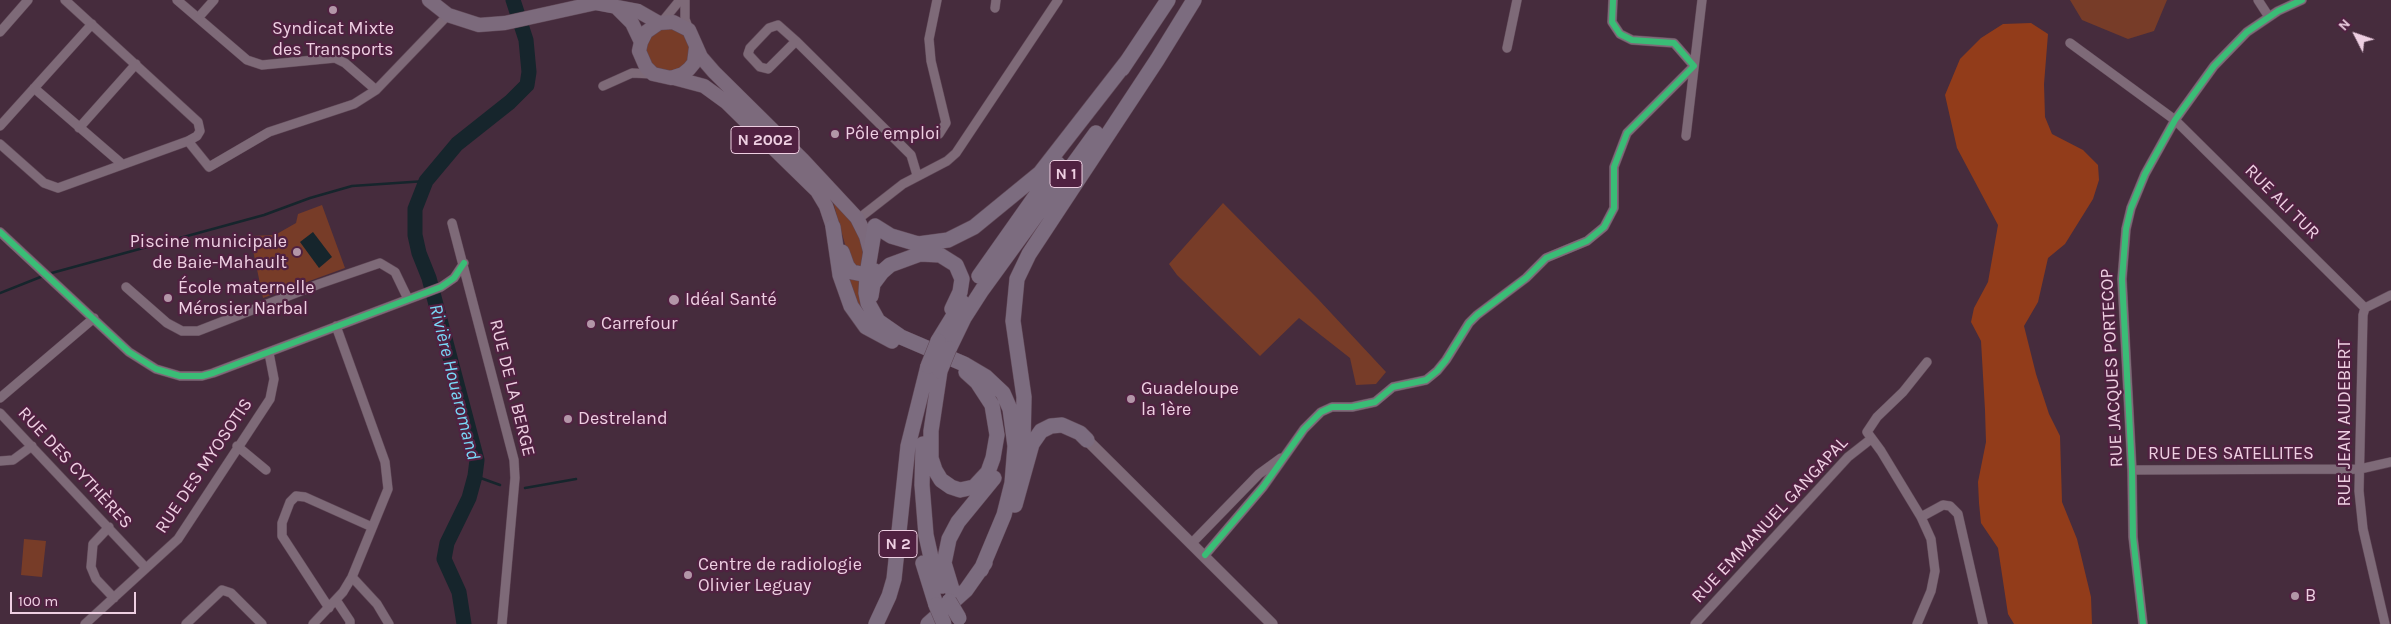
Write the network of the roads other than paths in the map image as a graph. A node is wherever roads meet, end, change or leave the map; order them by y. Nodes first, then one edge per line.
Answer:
1 (28, 0) edge
2 (65, 0) edge
3 (177, 0) edge
4 (214, 0) edge
5 (429, 0) edge
6 (680, 0) edge
7 (685, 0) edge
8 (937, 0) edge
9 (1058, 0) edge
10 (1168, 0) edge
11 (1184, 0) edge
12 (1194, 0) edge
13 (1517, 0) edge
14 (1613, 0) edge
15 (1702, 0) edge
16 (2258, 0) edge
17 (2302, 0) edge
18 (616, 6) junction
19 (448, 16) junction
20 (2269, 17) junction
21 (198, 18) junction
22 (661, 22) junction
23 (92, 24) junction
24 (1, 28) edge
25 (689, 30) junction
26 (796, 41) junction
27 (640, 42) junction
28 (2070, 43) dead end
29 (696, 47) junction
30 (1507, 48) dead end
31 (1128, 60) junction
32 (136, 64) junction
33 (1694, 66) junction
34 (653, 74) junction
35 (674, 78) junction
36 (603, 86) dead end
37 (34, 88) junction
38 (376, 90) junction
39 (2175, 120) junction
40 (0, 126) edge
41 (79, 128) junction
42 (939, 134) dead end
43 (1686, 136) dead end
44 (188, 141) junction
45 (0, 144) edge
46 (803, 160) junction
47 (122, 164) junction
48 (917, 175) junction
49 (885, 198) junction
50 (862, 216) junction
51 (452, 223) dead end
52 (875, 226) junction
53 (833, 227) junction
54 (0, 232) edge
55 (871, 255) junction
56 (898, 261) junction
57 (464, 262) junction
58 (867, 274) junction
59 (126, 287) dead end
60 (2391, 295) edge
61 (408, 299) junction
62 (2365, 308) junction
63 (872, 310) junction
64 (94, 318) junction
65 (336, 326) junction
66 (944, 345) junction
67 (269, 353) junction
68 (1927, 362) dead end
69 (970, 367) junction
70 (934, 368) junction
71 (0, 398) edge
72 (0, 413) edge
73 (914, 420) junction
74 (1871, 439) junction
75 (1087, 440) joint
76 (32, 446) junction
77 (237, 446) junction
78 (1290, 452) junction
79 (0, 461) edge
80 (2391, 462) edge
81 (2360, 469) junction
82 (266, 470) dead end
83 (2132, 470) junction
84 (1921, 517) junction
85 (109, 527) junction
86 (372, 527) junction
87 (1191, 544) junction
88 (1205, 555) junction
89 (146, 568) junction
90 (981, 570) junction
91 (352, 577) junction
92 (114, 598) junction
93 (336, 600) junction
94 (329, 608) junction
95 (945, 608) edge
96 (963, 620) edge
97 (85, 624) edge
98 (186, 624) edge
99 (262, 624) edge
100 (313, 624) edge
101 (350, 624) edge
102 (389, 624) edge
103 (502, 624) edge
104 (876, 624) edge
105 (928, 624) edge
106 (933, 624) edge
107 (1272, 624) edge
108 (1695, 624) edge
109 (1918, 624) edge
110 (1983, 624) edge
111 (2142, 624) edge
112 (2385, 624) edge

1 - 24 street
2 - 23 street
3 - 21 street
4 - 21 street
5 - 19 main road
6 - 22 street
7 - 25 street
8 - 42 street
9 - 48 street
10 - 31 highway, N 1
11 - 66 highway, N 1
12 - 90 highway
13 - 30 street
14 - 33 street
15 - 33 street
16 - 20 street
17 - 20 street, RUE JACQUES PORTECOP
18 - 19 main road
18 - 22 main road
18 - 27 main road
19 - 38 street
20 - 39 street, RUE JACQUES PORTECOP
21 - 38 street
22 - 25 main road
22 - 27 main road
23 - 32 street
23 - 37 street
25 - 29 main road
26 - 26 street
26 - 48 street
27 - 34 main road
28 - 39 street, RUE ALI TUR
29 - 35 main road
29 - 46 main road, N 2002
31 - 52 highway
31 - 66 highway, N 1
32 - 41 street
32 - 44 street
33 - 43 street
33 - 78 street
34 - 35 main road
34 - 36 street
35 - 53 main road, N 2002
37 - 40 street
37 - 41 street
38 - 44 street
39 - 62 street, RUE ALI TUR
39 - 83 street, RUE JACQUES PORTECOP
41 - 47 street
44 - 47 street
45 - 47 street
46 - 50 main road, N 2002
46 - 55 main road
48 - 49 street
49 - 50 street
49 - 52 street
50 - 52 main road, N 2002
51 - 57 street, RUE DE LA BERGE
52 - 55 highway
53 - 58 highway
53 - 70 highway
54 - 64 street
55 - 58 highway
56 - 58 highway
56 - 63 highway
56 - 66 highway
57 - 61 street
57 - 103 street, RUE DE LA BERGE
58 - 63 highway
59 - 61 street
60 - 62 street
61 - 65 street
62 - 81 street, RUE JEAN AUDEBERT
63 - 69 highway
64 - 67 street
64 - 71 street
65 - 67 street
65 - 86 street
66 - 70 highway, N 1, bridge
67 - 77 street, RUE DES MYOSOTIS
68 - 74 street
69 - 90 highway
69 - 95 highway
70 - 73 highway, N 1
70 - 95 highway, N 1
72 - 76 street, RUE DES CYTHÈRES
73 - 95 highway, N 1
73 - 104 highway, N 2
74 - 84 street
74 - 108 street, RUE EMMANUEL GANGAPAL
75 - 87 street
75 - 90 highway
76 - 79 street
76 - 85 street, RUE DES CYTHÈRES
77 - 82 street
77 - 89 street, RUE DES MYOSOTIS
78 - 87 street
78 - 88 street
80 - 81 street, RUE DES SATELLITES
81 - 83 street, RUE DES SATELLITES
81 - 112 street, RUE JEAN AUDEBERT
83 - 111 street, RUE JACQUES PORTECOP
84 - 109 street
84 - 110 street
85 - 89 street, RUE DES CYTHÈRES
85 - 92 street
86 - 91 street
86 - 94 street
87 - 88 street
88 - 107 street
89 - 92 street, RUE DES MYOSOTIS
90 - 95 highway
91 - 93 street
91 - 102 street
92 - 97 street, RUE DES MYOSOTIS
93 - 94 street
93 - 101 street
94 - 100 street
95 - 96 highway, N 1, bridge
95 - 105 highway
95 - 106 highway
98 - 99 street

